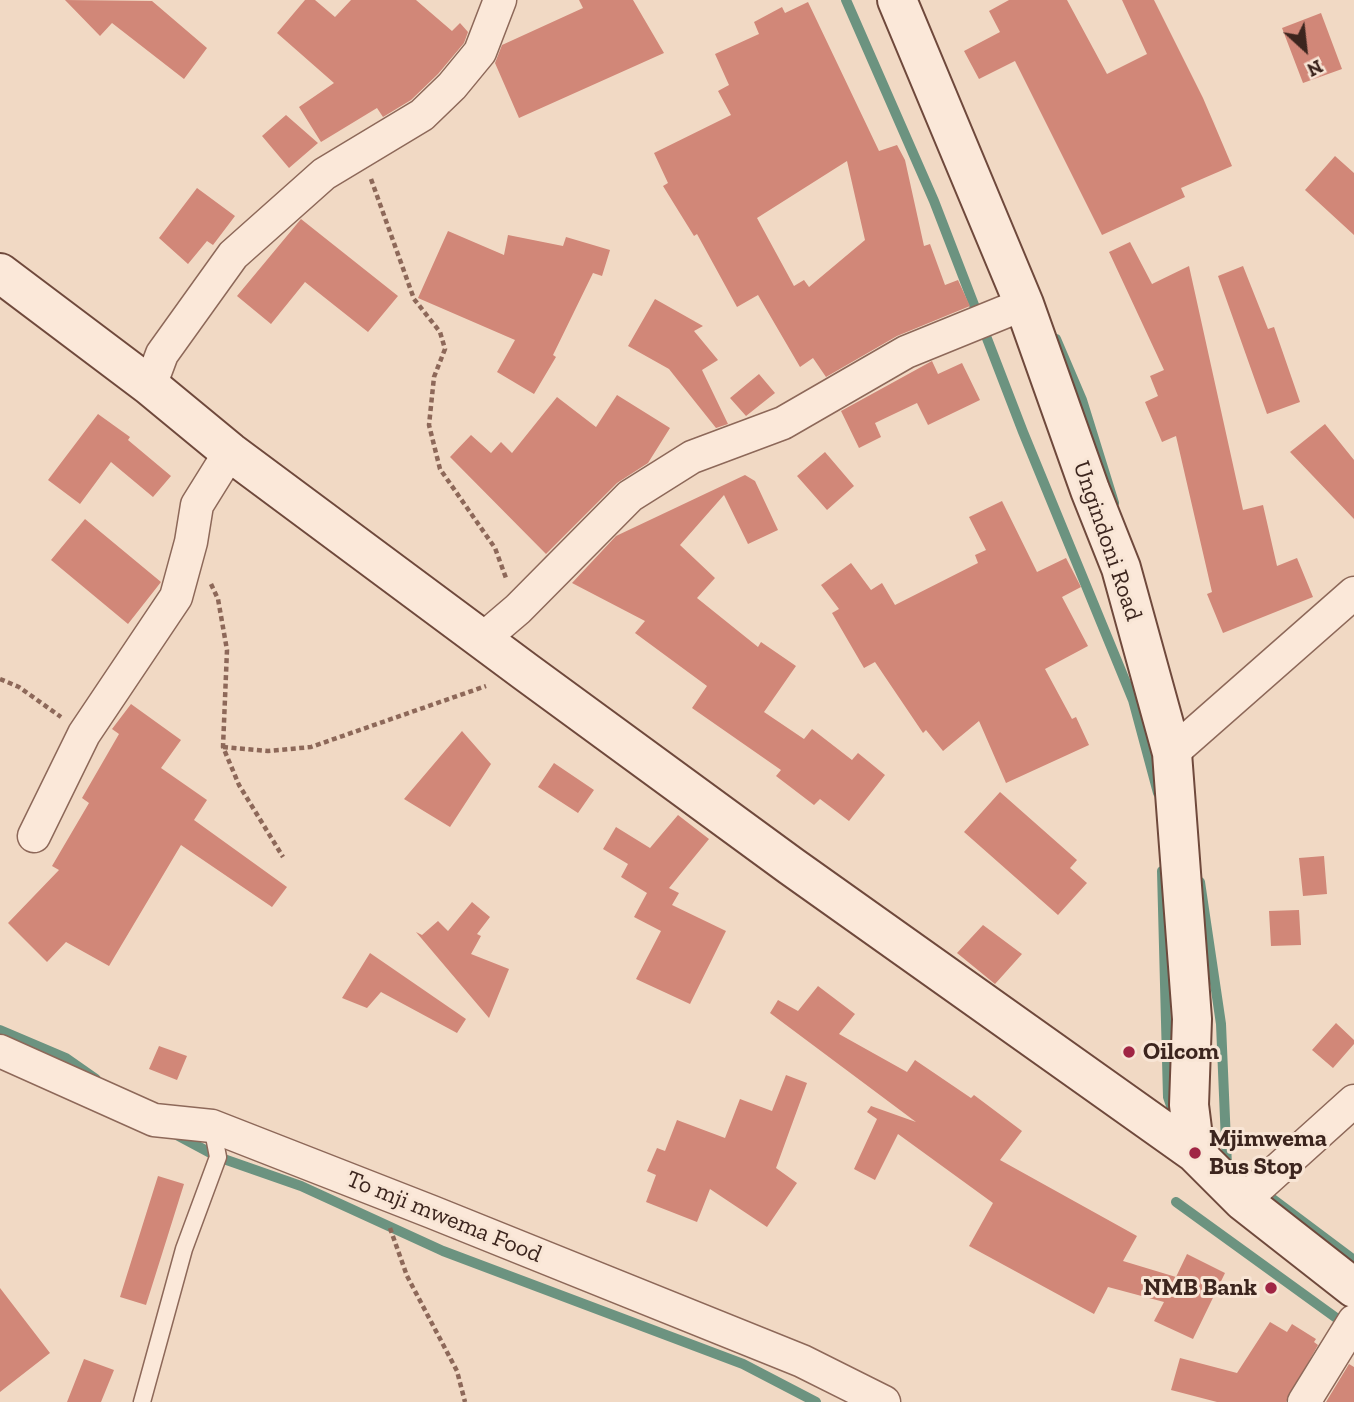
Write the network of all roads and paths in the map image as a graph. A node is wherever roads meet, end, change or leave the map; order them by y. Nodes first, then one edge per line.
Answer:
1 (500, 0) edge
2 (897, 0) edge
3 (362, 152) junction
4 (0, 273) edge
5 (1024, 304) junction
6 (150, 386) junction
7 (230, 452) junction
8 (191, 542) junction
9 (1354, 593) edge
10 (518, 609) junction
11 (484, 639) junction
12 (527, 672) junction
13 (0, 679) edge
14 (84, 734) junction
15 (223, 747) junction
16 (1171, 753) junction
17 (34, 836) dead end
18 (282, 857) dead end
19 (0, 1051) edge
20 (1354, 1101) edge
21 (212, 1126) junction
22 (1195, 1153) junction
23 (378, 1190) junction
24 (1243, 1201) junction
25 (1354, 1288) edge
26 (1354, 1321) edge
27 (142, 1402) edge
28 (465, 1402) edge
29 (884, 1402) edge
30 (1304, 1402) edge

1 - 3 street
2 - 5 main road, Ungindoni Road
3 - 6 street
3 - 10 path
4 - 6 main road
5 - 10 street
5 - 16 main road, Ungindoni Road
6 - 7 main road
7 - 8 street
7 - 11 main road
8 - 14 street
8 - 15 path
9 - 16 street
10 - 11 street
11 - 12 main road
12 - 15 path
12 - 22 main road
13 - 14 path
14 - 17 street
15 - 18 path
16 - 22 main road, Ungindoni Road
19 - 21 street, To mji mwema Food
20 - 24 street
21 - 23 street, To mji mwema Food
21 - 27 lane
22 - 24 main road
23 - 28 path
23 - 29 street, To mji mwema Food
24 - 25 main road
26 - 30 street

